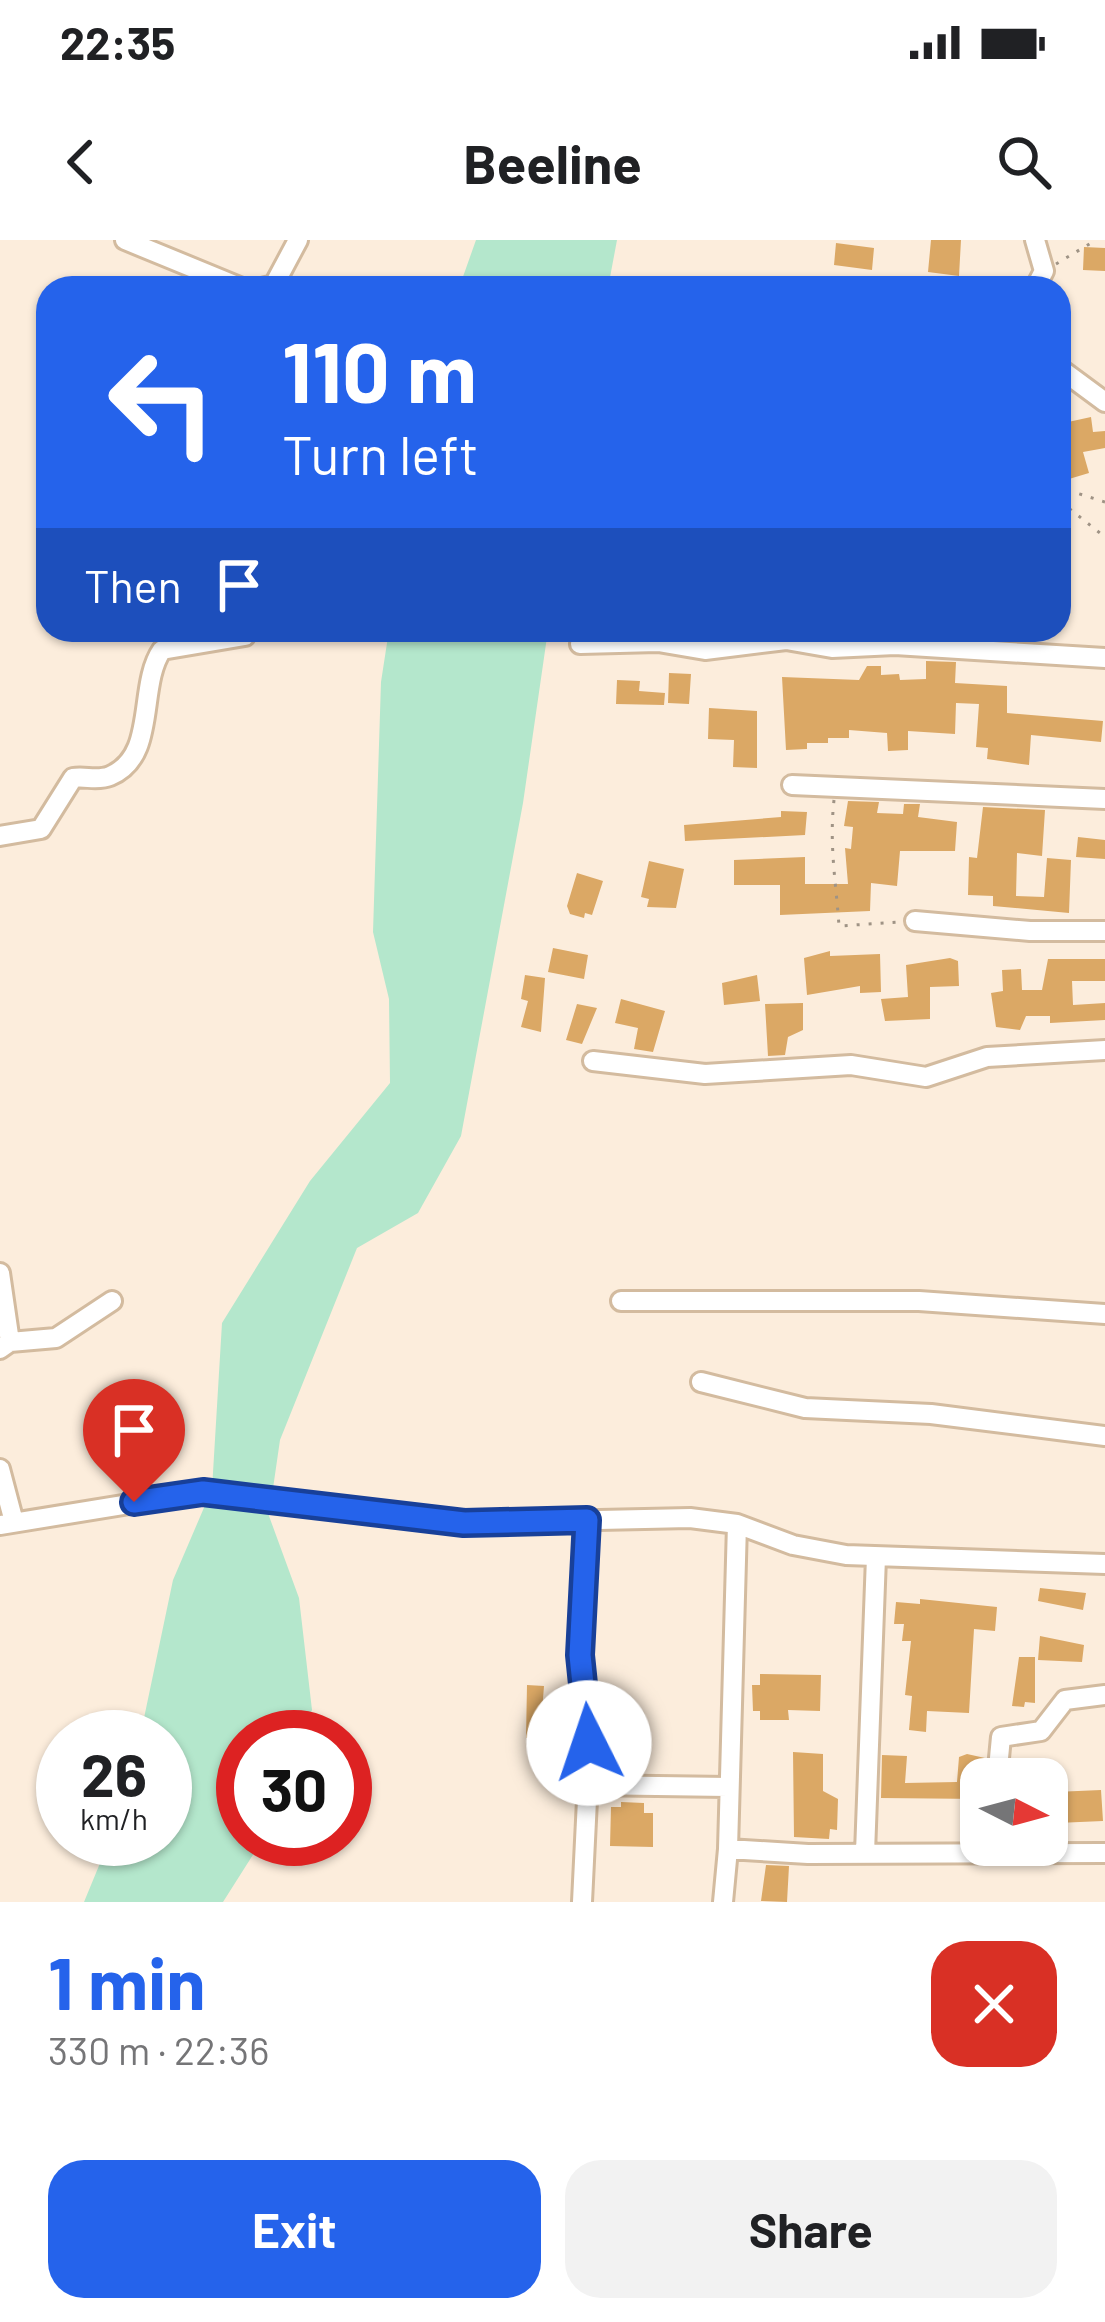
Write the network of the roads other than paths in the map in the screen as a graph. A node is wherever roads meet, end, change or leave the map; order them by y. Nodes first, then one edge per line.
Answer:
1 (125, 240) edge
2 (298, 240) edge
3 (1035, 240) edge
4 (213, 276) edge
5 (279, 276) edge
6 (1040, 276) edge
7 (1071, 377) edge
8 (1105, 402) edge
9 (206, 642) edge
10 (632, 642) edge
11 (663, 642) edge
12 (770, 642) edge
13 (798, 642) edge
14 (580, 644) dead end
15 (1105, 658) edge
16 (792, 785) dead end
17 (1105, 799) edge
18 (0, 836) edge
19 (915, 921) road end
20 (1105, 931) edge
21 (1105, 1050) edge
22 (593, 1061) dead end
23 (0, 1273) edge
24 (621, 1300) dead end
25 (112, 1301) dead end
26 (1105, 1314) edge
27 (5, 1345) edge
28 (700, 1382) dead end
29 (1105, 1436) edge
30 (0, 1469) edge
31 (587, 1520) junction
32 (7, 1524) edge
33 (737, 1524) junction
34 (876, 1557) junction
35 (1105, 1564) edge
36 (1105, 1695) edge
37 (999, 1758) edge
38 (586, 1786) junction
39 (728, 1787) junction
40 (728, 1849) junction
41 (960, 1850) edge
42 (865, 1852) junction
43 (1068, 1852) edge
44 (1105, 1853) edge
45 (582, 1902) edge
46 (723, 1902) edge

1 - 4 street
2 - 5 street
3 - 6 street
7 - 8 street
9 - 18 street
10 - 14 street
11 - 12 street
13 - 15 street
16 - 17 street
19 - 20 street
21 - 22 street
23 - 27 street
24 - 26 street
25 - 27 street
28 - 29 street
30 - 32 street
31 - 32 street
31 - 33 street
31 - 38 street
33 - 34 street
33 - 39 street
34 - 35 street
34 - 42 street
36 - 37 street
38 - 39 street
38 - 45 street
39 - 40 street
40 - 42 street
40 - 46 street
41 - 42 street
43 - 44 street

